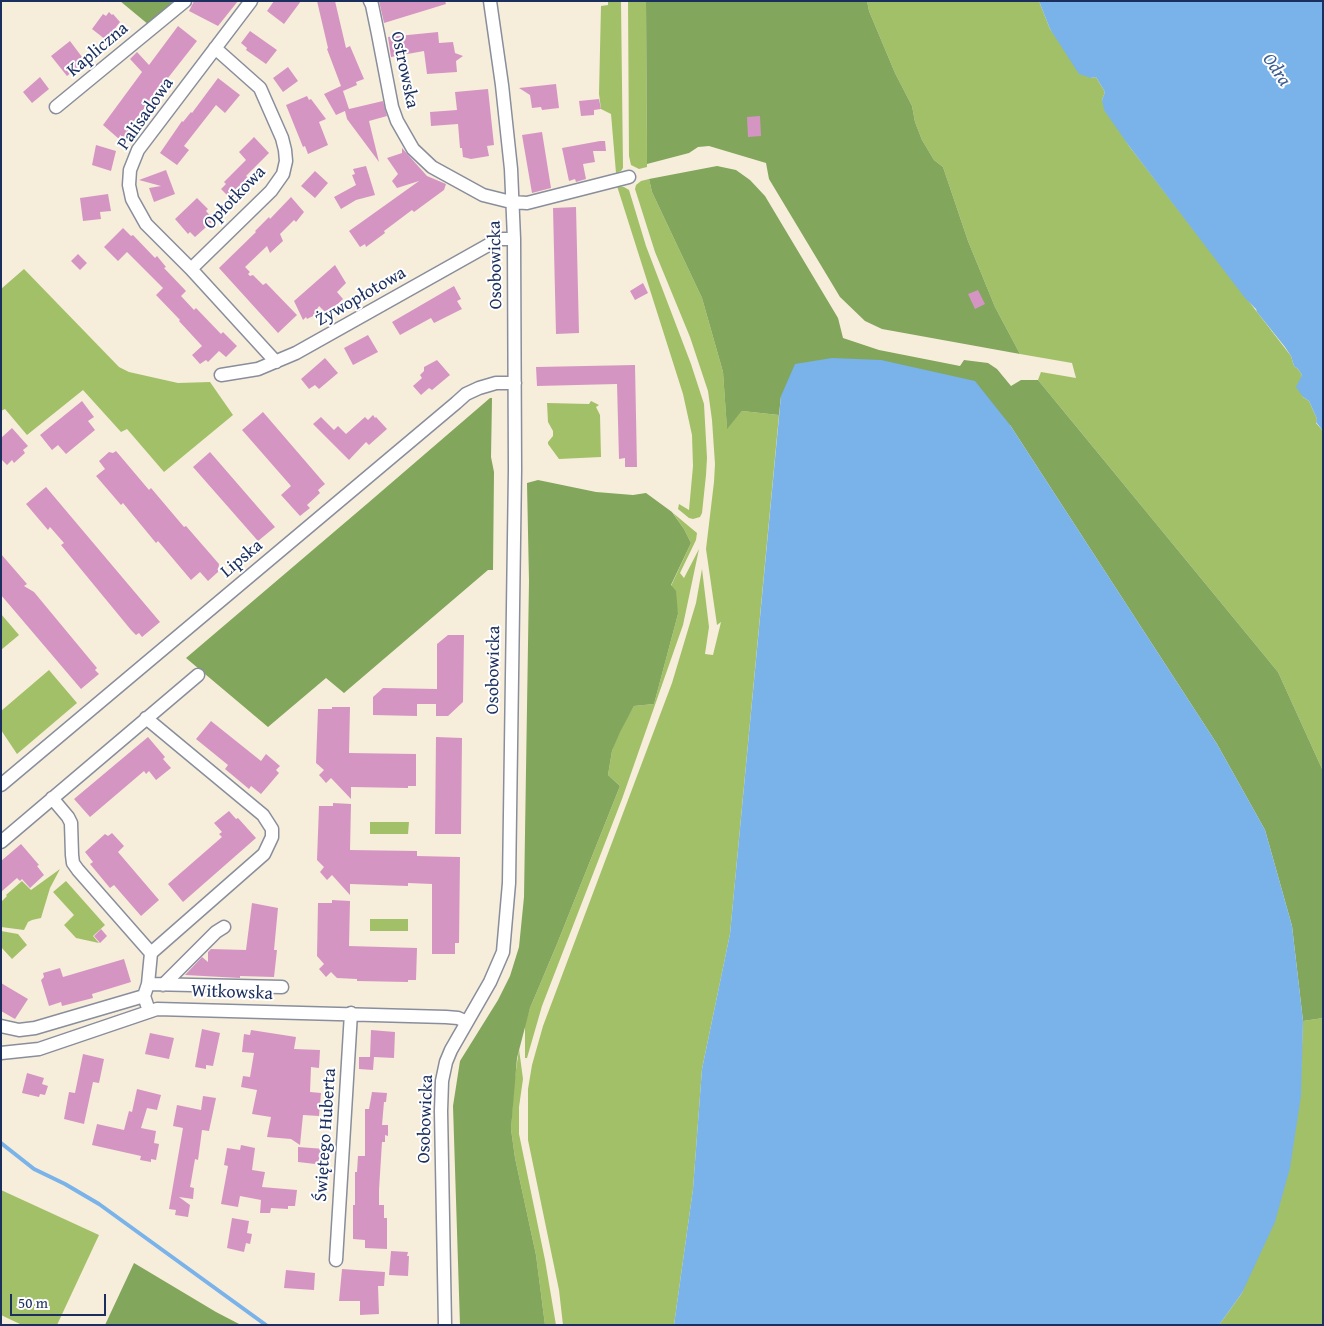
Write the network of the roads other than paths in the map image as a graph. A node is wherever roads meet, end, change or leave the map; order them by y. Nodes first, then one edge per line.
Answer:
1 (185, 1) edge
2 (251, 1) edge
3 (370, 1) edge
4 (490, 1) edge
5 (215, 48) junction
6 (56, 107) dead end
7 (629, 177) dead end
8 (511, 202) junction
9 (514, 239) junction
10 (190, 269) junction
11 (276, 362) junction
12 (221, 376) dead end
13 (515, 383) junction
14 (198, 674) dead end
15 (146, 718) junction
16 (1, 785) edge
17 (52, 798) junction
18 (1, 842) edge
19 (224, 927) dead end
20 (151, 953) junction
21 (162, 985) junction
22 (282, 987) dead end
23 (146, 990) junction
24 (149, 1011) junction
25 (351, 1013) junction
26 (467, 1022) junction
27 (1, 1026) edge
28 (1, 1053) edge
29 (336, 1260) dead end
30 (445, 1325) edge

1 - 6 street, Kapliczna
2 - 5 street, Palisadowa
3 - 8 street, Ostrowska
4 - 8 street, Osobowicka
5 - 10 street, Palisadowa
5 - 10 street, Opłotkowa
7 - 8 street, Ostrowska
8 - 9 street, Osobowicka
9 - 11 street, Żywopłotowa
9 - 13 street, Osobowicka
10 - 11 street, Palisadowa
11 - 12 street, Żywopłotowa
13 - 16 street, Lipska
13 - 26 street, Osobowicka
14 - 15 street
15 - 17 street
15 - 20 street
17 - 18 street
17 - 20 street
19 - 21 street
20 - 23 street
21 - 22 street
21 - 23 street
23 - 24 street
23 - 27 street
24 - 25 street, Witkowska
24 - 28 street, Witkowska
25 - 26 street, Witkowska
25 - 29 street, Świętego Huberta
26 - 30 street, Osobowicka

